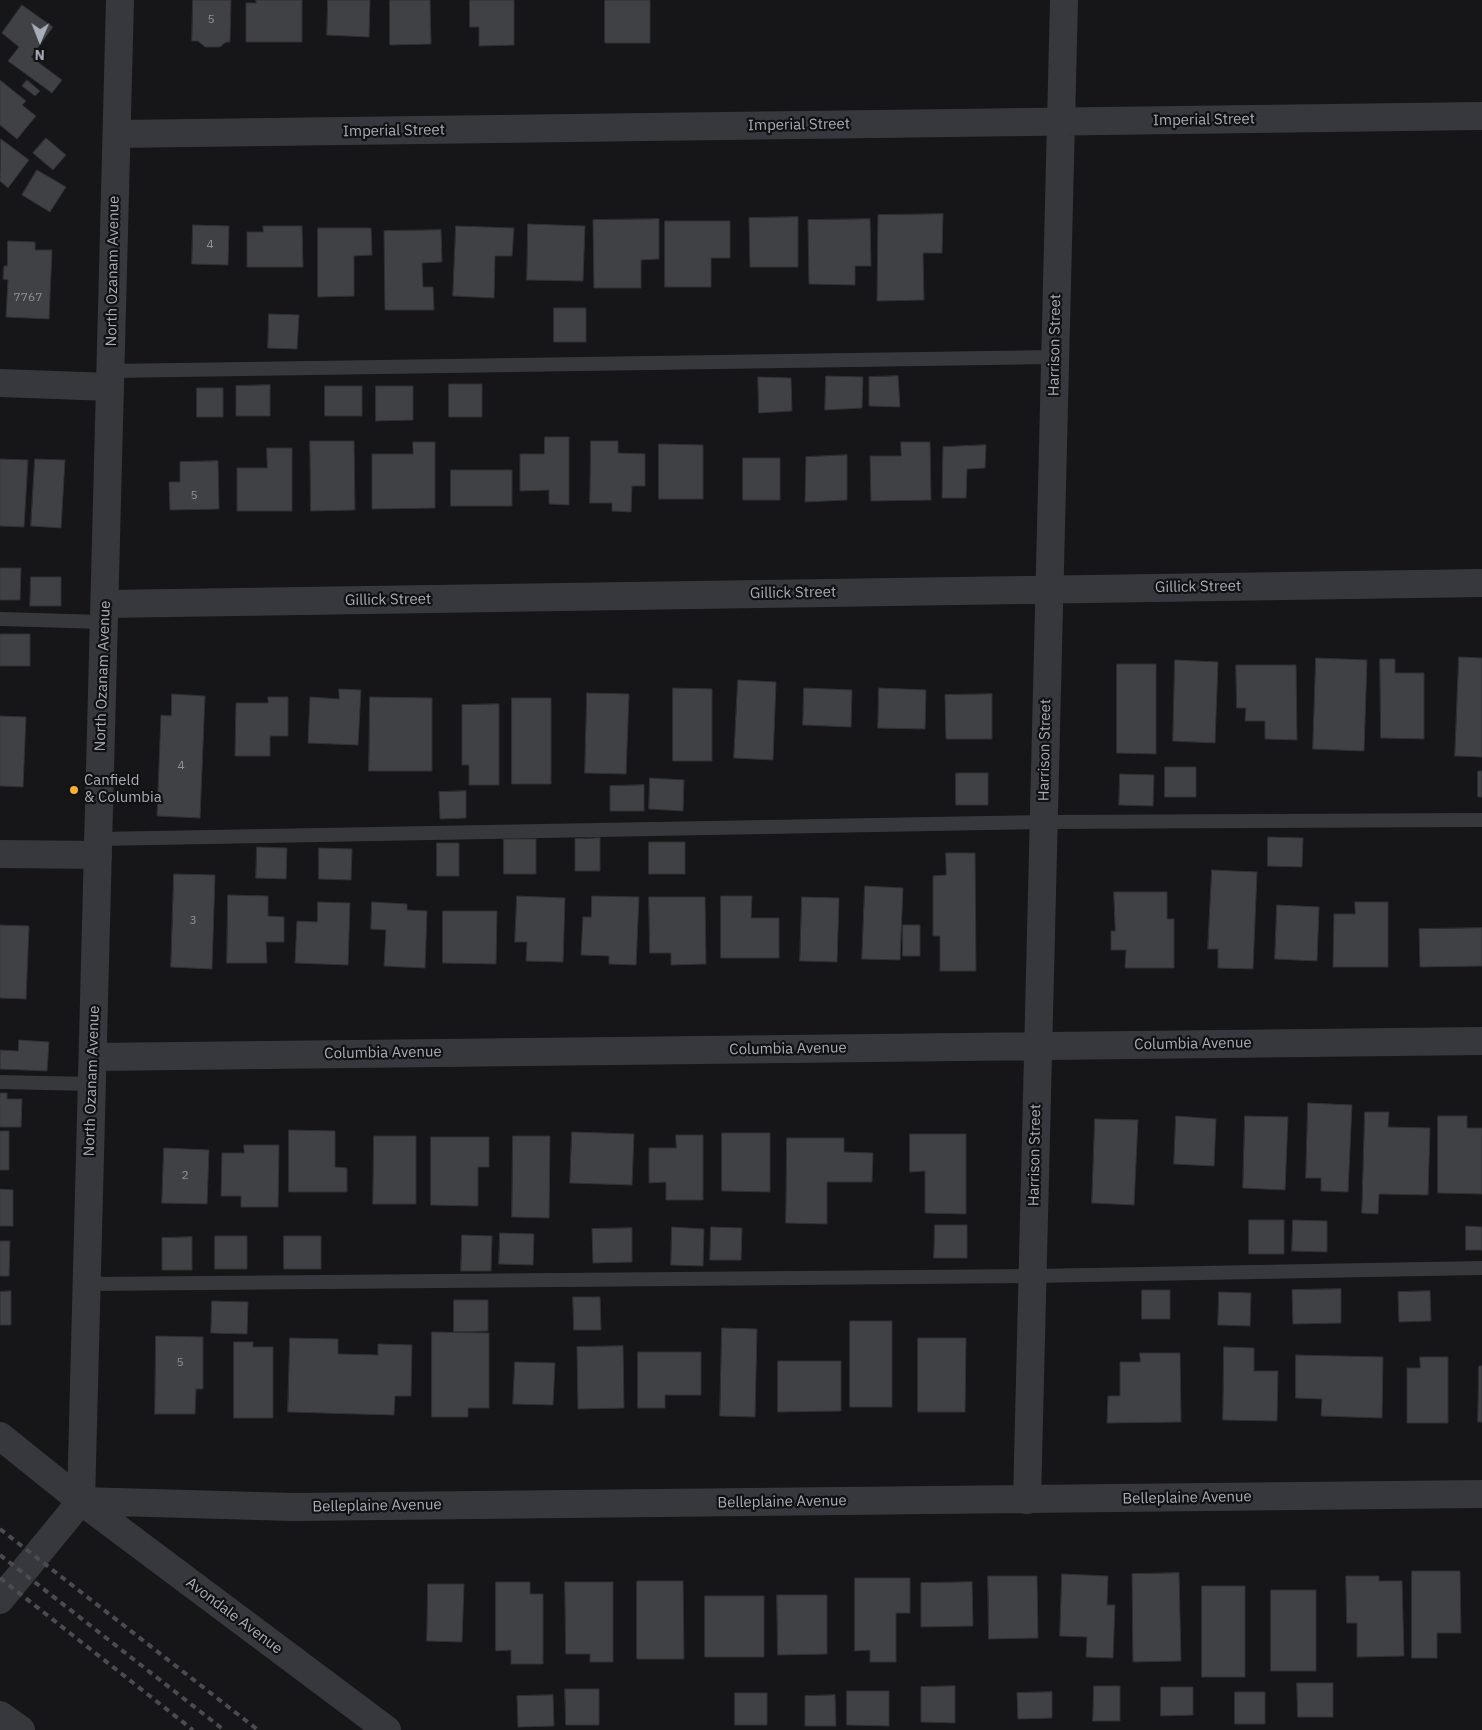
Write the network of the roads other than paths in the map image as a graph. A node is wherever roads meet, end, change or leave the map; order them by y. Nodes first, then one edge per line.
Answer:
1 (120, 0) edge
2 (1064, 0) edge
3 (1482, 116) edge
4 (1061, 122) junction
5 (117, 134) junction
6 (1055, 357) junction
7 (110, 379) junction
8 (0, 382) edge
9 (1482, 583) edge
10 (1049, 590) junction
11 (104, 613) junction
12 (0, 619) edge
13 (1482, 820) edge
14 (1043, 822) junction
15 (98, 847) junction
16 (0, 854) edge
17 (1482, 1041) edge
18 (1038, 1046) junction
19 (93, 1057) junction
20 (0, 1082) edge
21 (92, 1084) junction
22 (1482, 1268) edge
23 (1032, 1276) junction
24 (87, 1284) junction
25 (0, 1436) edge
26 (1482, 1494) edge
27 (1027, 1500) junction
28 (82, 1501) junction
29 (0, 1600) edge
30 (0, 1715) edge
31 (20, 1730) edge
32 (387, 1730) edge

1 - 5 street, North Ozanam Avenue
2 - 4 street, Harrison Street
3 - 4 street, Imperial Street
4 - 5 street, Imperial Street
4 - 6 street, Harrison Street
5 - 7 street, North Ozanam Avenue
6 - 7 lane
6 - 10 street, Harrison Street
7 - 8 street
7 - 11 street, North Ozanam Avenue
9 - 10 street, Gillick Street
10 - 11 street, Gillick Street
10 - 14 street, Harrison Street
11 - 12 lane
11 - 15 street, North Ozanam Avenue
13 - 14 lane
14 - 15 lane
14 - 18 street, Harrison Street
15 - 16 street
15 - 19 street, North Ozanam Avenue
17 - 18 street, Columbia Avenue
18 - 19 street, Columbia Avenue
18 - 23 street, Harrison Street
19 - 21 street, North Ozanam Avenue
20 - 21 lane
21 - 24 street, North Ozanam Avenue
22 - 23 lane
23 - 24 lane
23 - 27 street, Harrison Street
24 - 28 street, North Ozanam Avenue
25 - 28 street, Avondale Avenue
26 - 27 street, Belleplaine Avenue
27 - 28 street, Belleplaine Avenue
28 - 29 street
28 - 32 street, Avondale Avenue
30 - 31 street

